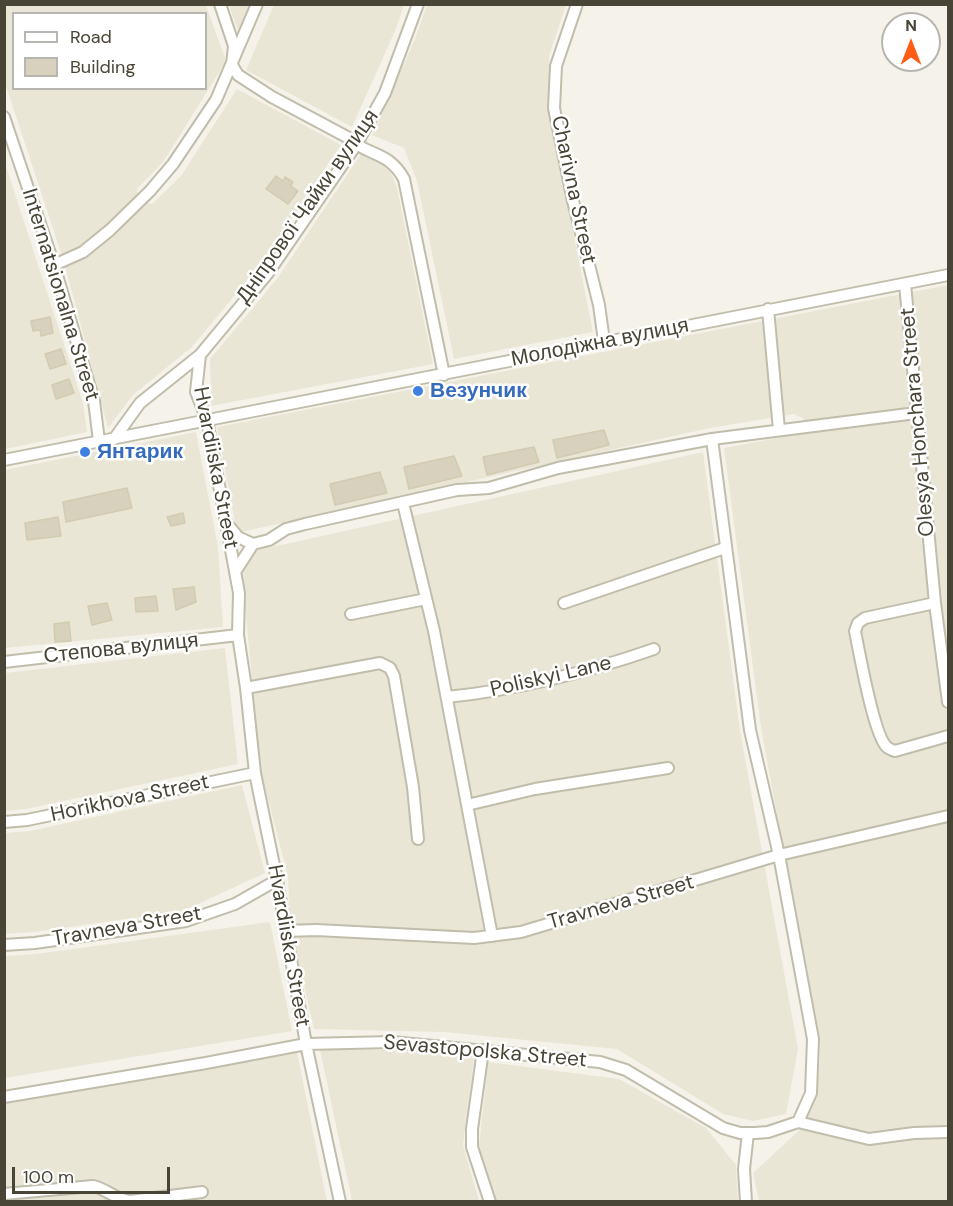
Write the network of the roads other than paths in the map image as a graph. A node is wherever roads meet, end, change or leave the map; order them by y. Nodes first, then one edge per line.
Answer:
1 (220, 4) edge
2 (257, 4) edge
3 (418, 4) edge
4 (577, 4) edge
5 (232, 65) junction
6 (4, 117) edge
7 (356, 145) junction
8 (54, 265) junction
9 (948, 275) edge
10 (905, 284) junction
11 (768, 309) junction
12 (604, 341) junction
13 (200, 355) junction
14 (444, 375) junction
15 (916, 412) junction
16 (207, 420) junction
17 (779, 430) junction
18 (114, 439) junction
19 (712, 439) junction
20 (99, 441) junction
21 (4, 460) edge
22 (403, 502) junction
23 (226, 522) junction
24 (253, 544) junction
25 (725, 548) junction
26 (235, 572) junction
27 (426, 599) junction
28 (564, 603) dead end
29 (935, 603) junction
30 (351, 615) dead end
31 (238, 636) junction
32 (654, 649) dead end
33 (4, 662) edge
34 (246, 688) junction
35 (447, 697) junction
36 (948, 702) edge
37 (948, 736) edge
38 (668, 768) dead end
39 (255, 773) junction
40 (468, 805) junction
41 (948, 816) edge
42 (4, 822) edge
43 (418, 839) dead end
44 (779, 855) junction
45 (278, 880) junction
46 (286, 931) junction
47 (492, 936) junction
48 (4, 945) edge
49 (306, 1044) junction
50 (483, 1050) junction
51 (4, 1097) edge
52 (798, 1122) junction
53 (948, 1132) edge
54 (748, 1133) junction
55 (202, 1192) dead end
56 (4, 1194) edge
57 (46, 1196) edge
58 (340, 1202) edge
59 (490, 1202) edge
60 (746, 1202) edge

1 - 5 street
2 - 5 street
3 - 7 street, Дніпрової Чайки вулиця
4 - 12 street, Charivna Street
5 - 7 street
5 - 8 street
6 - 8 street, Internatsionalna Street
7 - 13 street, Дніпрової Чайки вулиця
7 - 14 street
8 - 20 street, Internatsionalna Street
9 - 10 street, Молодіжна вулиця
10 - 11 street, Молодіжна вулиця
10 - 15 street, Olesya Honchara Street
11 - 12 street, Молодіжна вулиця
11 - 17 street
12 - 14 street, Молодіжна вулиця
13 - 16 street, Hvardiiska Street
13 - 18 street, Дніпрової Чайки вулиця
14 - 16 street, Молодіжна вулиця
15 - 17 street
15 - 29 street, Olesya Honchara Street
16 - 18 street, Молодіжна вулиця
16 - 23 street, Hvardiiska Street
17 - 19 street
18 - 20 street, Молодіжна вулиця
19 - 22 street
19 - 25 street
20 - 21 street, Молодіжна вулиця
22 - 24 street
22 - 27 street
23 - 24 street
23 - 26 street, Hvardiiska Street
24 - 26 street
25 - 28 street
25 - 44 street
26 - 31 street, Hvardiiska Street
27 - 30 street
27 - 35 street
29 - 36 street, Olesya Honchara Street
29 - 37 street
31 - 33 street, Степова вулиця
31 - 34 street, Hvardiiska Street
32 - 35 street, Poliskyi Lane
34 - 39 street, Hvardiiska Street
34 - 43 street
35 - 40 street
38 - 40 street
39 - 42 street, Horikhova Street
39 - 45 street, Hvardiiska Street
40 - 47 street
41 - 44 street, Travneva Street
44 - 47 street, Travneva Street
44 - 52 street
45 - 46 street, Hvardiiska Street
45 - 48 street, Travneva Street
46 - 47 street, Travneva Street
46 - 49 street, Hvardiiska Street
49 - 50 street, Sevastopolska Street
49 - 51 street, Sevastopolska Street
49 - 58 street, Hvardiiska Street
50 - 54 street, Sevastopolska Street
50 - 59 street
52 - 53 street
52 - 54 street, Sevastopolska Street
54 - 60 street
55 - 57 street
56 - 57 street

